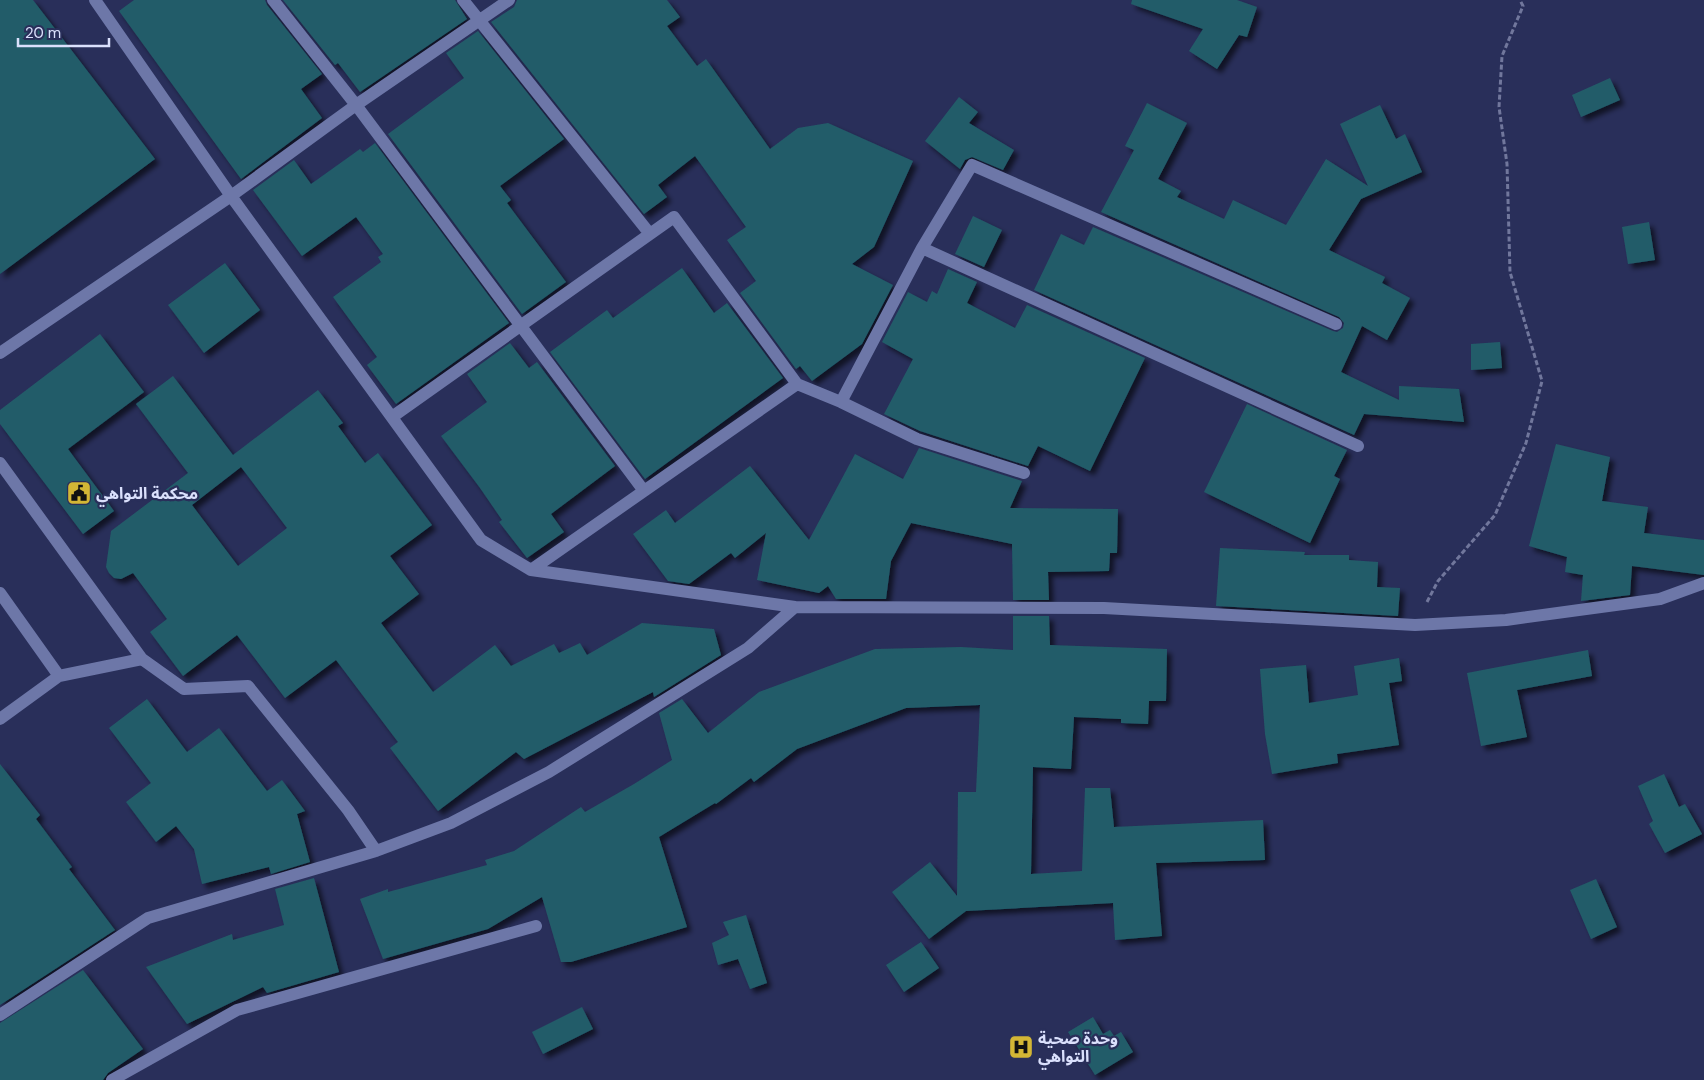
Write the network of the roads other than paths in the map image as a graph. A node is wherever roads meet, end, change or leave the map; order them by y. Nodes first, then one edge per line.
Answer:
1 (95, 0) edge
2 (273, 0) edge
3 (463, 0) edge
4 (509, 0) edge
5 (480, 20) junction
6 (356, 105) junction
7 (231, 196) junction
8 (650, 234) junction
9 (922, 248) junction
10 (1336, 324) dead end
11 (520, 326) junction
12 (0, 353) edge
13 (797, 384) junction
14 (841, 402) junction
15 (392, 417) junction
16 (1358, 446) dead end
17 (0, 463) edge
18 (1024, 472) dead end
19 (644, 491) junction
20 (531, 570) junction
21 (1704, 583) edge
22 (0, 593) edge
23 (795, 607) junction
24 (142, 659) junction
25 (59, 676) junction
26 (0, 719) edge
27 (376, 851) junction
28 (536, 926) dead end
29 (0, 1015) edge
30 (112, 1080) edge

1 - 7 street
2 - 6 street
3 - 5 street
4 - 5 street
5 - 6 street
5 - 8 street
6 - 7 street
6 - 11 street
7 - 12 street
7 - 15 street
8 - 11 street
8 - 13 street
9 - 10 street
9 - 14 street
9 - 16 street
11 - 15 street
11 - 19 street
13 - 14 street
13 - 19 street
14 - 18 street
15 - 20 street
17 - 24 street
19 - 20 street
20 - 23 street
21 - 23 street
22 - 25 street
23 - 27 street
24 - 25 street
24 - 27 street
25 - 26 street
27 - 29 street
28 - 30 street

